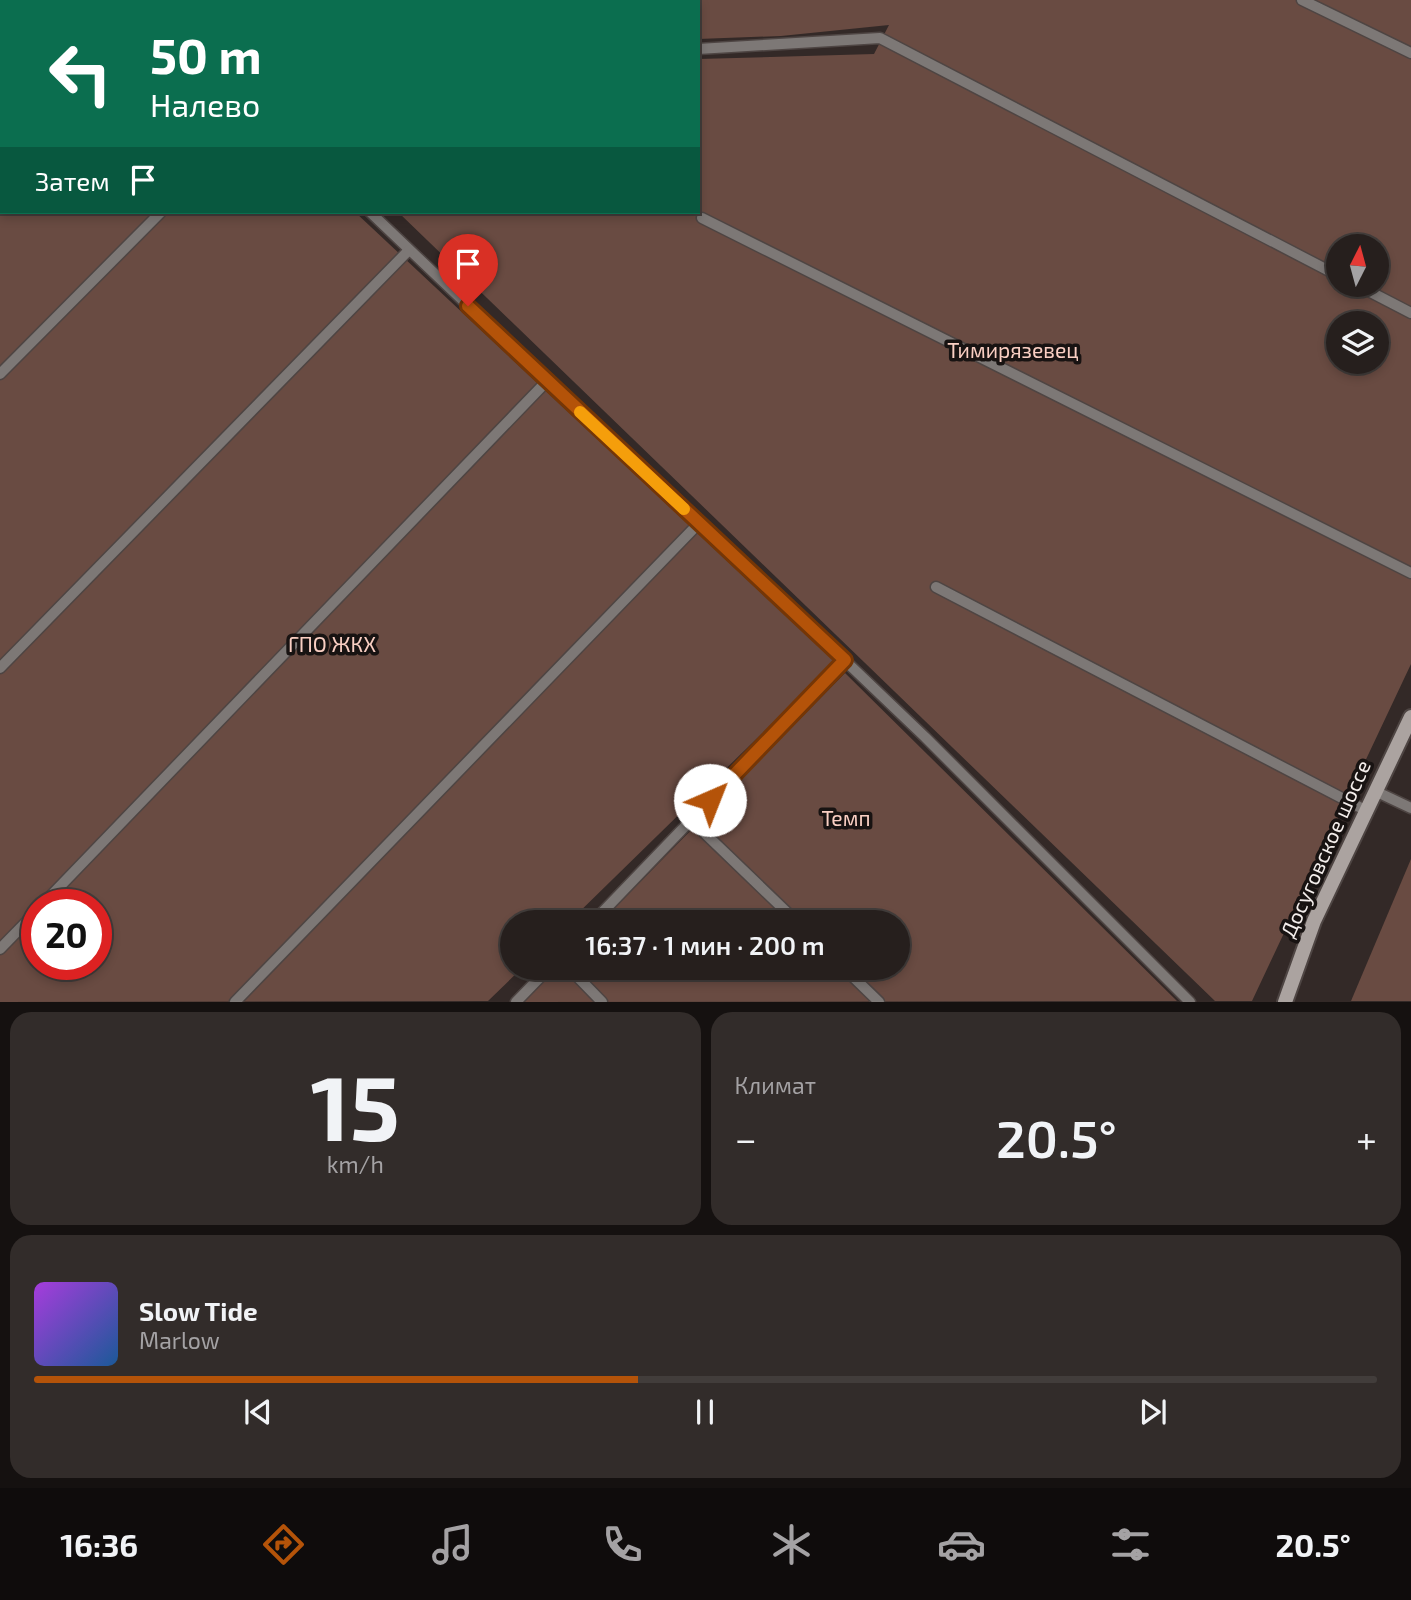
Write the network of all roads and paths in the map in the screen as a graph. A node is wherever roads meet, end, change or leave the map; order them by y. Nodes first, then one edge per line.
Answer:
1 (1302, 0) edge
2 (700, 50) edge
3 (1411, 53) edge
4 (159, 214) edge
5 (372, 214) edge
6 (702, 218) dead end
7 (408, 250) junction
8 (1326, 269) edge
9 (1382, 298) edge
10 (1411, 313) edge
11 (0, 374) edge
12 (547, 381) junction
13 (700, 522) junction
14 (1411, 573) edge
15 (936, 587) dead end
16 (845, 660) junction
17 (0, 668) edge
18 (1411, 717) edge
19 (1375, 790) junction
20 (1411, 808) edge
21 (1365, 810) junction
22 (691, 821) junction
23 (57, 889) edge
24 (605, 910) edge
25 (784, 910) edge
26 (21, 927) edge
27 (0, 949) edge
28 (537, 980) edge
29 (580, 980) edge
30 (856, 980) edge
31 (235, 1002) edge
32 (516, 1002) edge
33 (601, 1002) edge
34 (879, 1002) edge
35 (1190, 1002) edge
36 (1285, 1002) edge

1 - 3 lane
2 - 8 lane
4 - 11 lane
5 - 7 lane
6 - 14 lane
7 - 12 lane
7 - 17 lane
9 - 10 lane
12 - 13 lane
12 - 23 lane
13 - 16 lane
13 - 31 lane
15 - 21 lane
16 - 22 lane
16 - 35 lane
18 - 19 main road, Досуговское шоссе
19 - 20 lane
19 - 21 main road, Досуговское шоссе
21 - 36 main road, Досуговское шоссе
22 - 24 lane
22 - 25 lane
26 - 27 lane
28 - 32 lane
29 - 33 lane
30 - 34 lane

